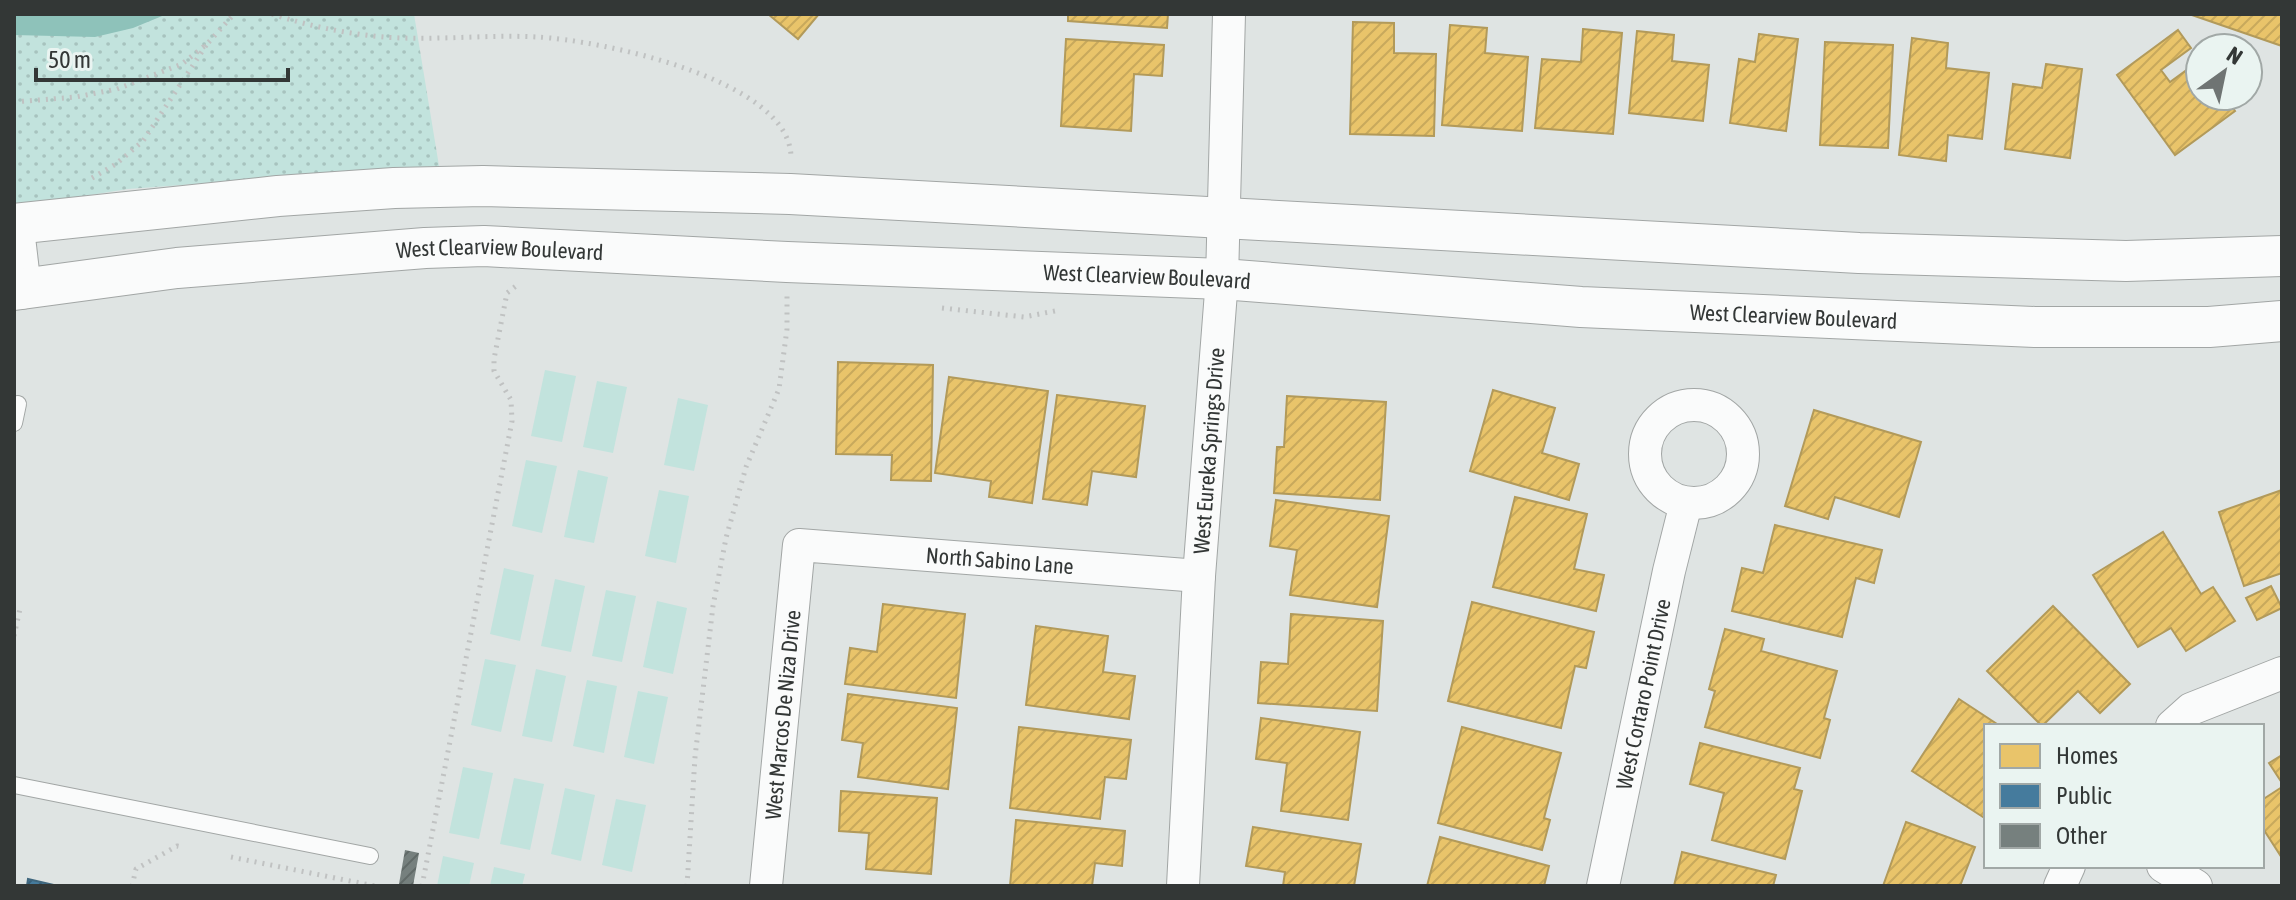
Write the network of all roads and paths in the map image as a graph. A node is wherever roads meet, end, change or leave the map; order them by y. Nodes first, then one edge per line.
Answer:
1 (234, 14) edge
2 (272, 14) edge
3 (1229, 14) edge
4 (207, 44) junction
5 (14, 102) edge
6 (791, 163) dead end
7 (82, 183) dead end
8 (1223, 219) junction
9 (14, 226) edge
10 (2282, 256) edge
11 (1222, 279) junction
12 (521, 282) dead end
13 (787, 282) dead end
14 (18, 290) edge
15 (772, 295) dead end
16 (787, 295) junction
17 (800, 296) dead end
18 (930, 307) dead end
19 (1065, 308) dead end
20 (2282, 321) edge
21 (18, 404) dead end
22 (14, 423) edge
23 (1686, 503) dead end
24 (799, 545) joint
25 (1199, 576) junction
26 (20, 609) dead end
27 (14, 636) edge
28 (2282, 673) edge
29 (2174, 724) edge
30 (14, 785) edge
31 (186, 847) dead end
32 (223, 855) dead end
33 (370, 856) dead end
34 (2166, 868) edge
35 (132, 886) edge
36 (375, 886) edge
37 (422, 886) edge
38 (687, 886) edge
39 (766, 886) edge
40 (1183, 886) edge
41 (1603, 886) edge
42 (2196, 886) edge

1 - 4 path
2 - 6 path
3 - 8 street, West Eureka Springs Drive
4 - 5 path
4 - 7 path
8 - 9 street
8 - 10 street
8 - 11 street, West Eureka Springs Drive
9 - 14 street
11 - 14 street, West Clearview Boulevard
11 - 20 street, West Clearview Boulevard
11 - 25 street, West Eureka Springs Drive
12 - 37 path
13 - 16 path
15 - 16 path
16 - 17 path
16 - 38 path
18 - 19 path
21 - 22 lane
23 - 41 street, West Cortaro Point Drive
24 - 25 street, North Sabino Lane
24 - 39 street, West Marcos De Niza Drive
25 - 40 street, West Eureka Springs Drive
26 - 27 path
28 - 29 street
30 - 33 lane
31 - 35 path
32 - 36 path
34 - 42 street

